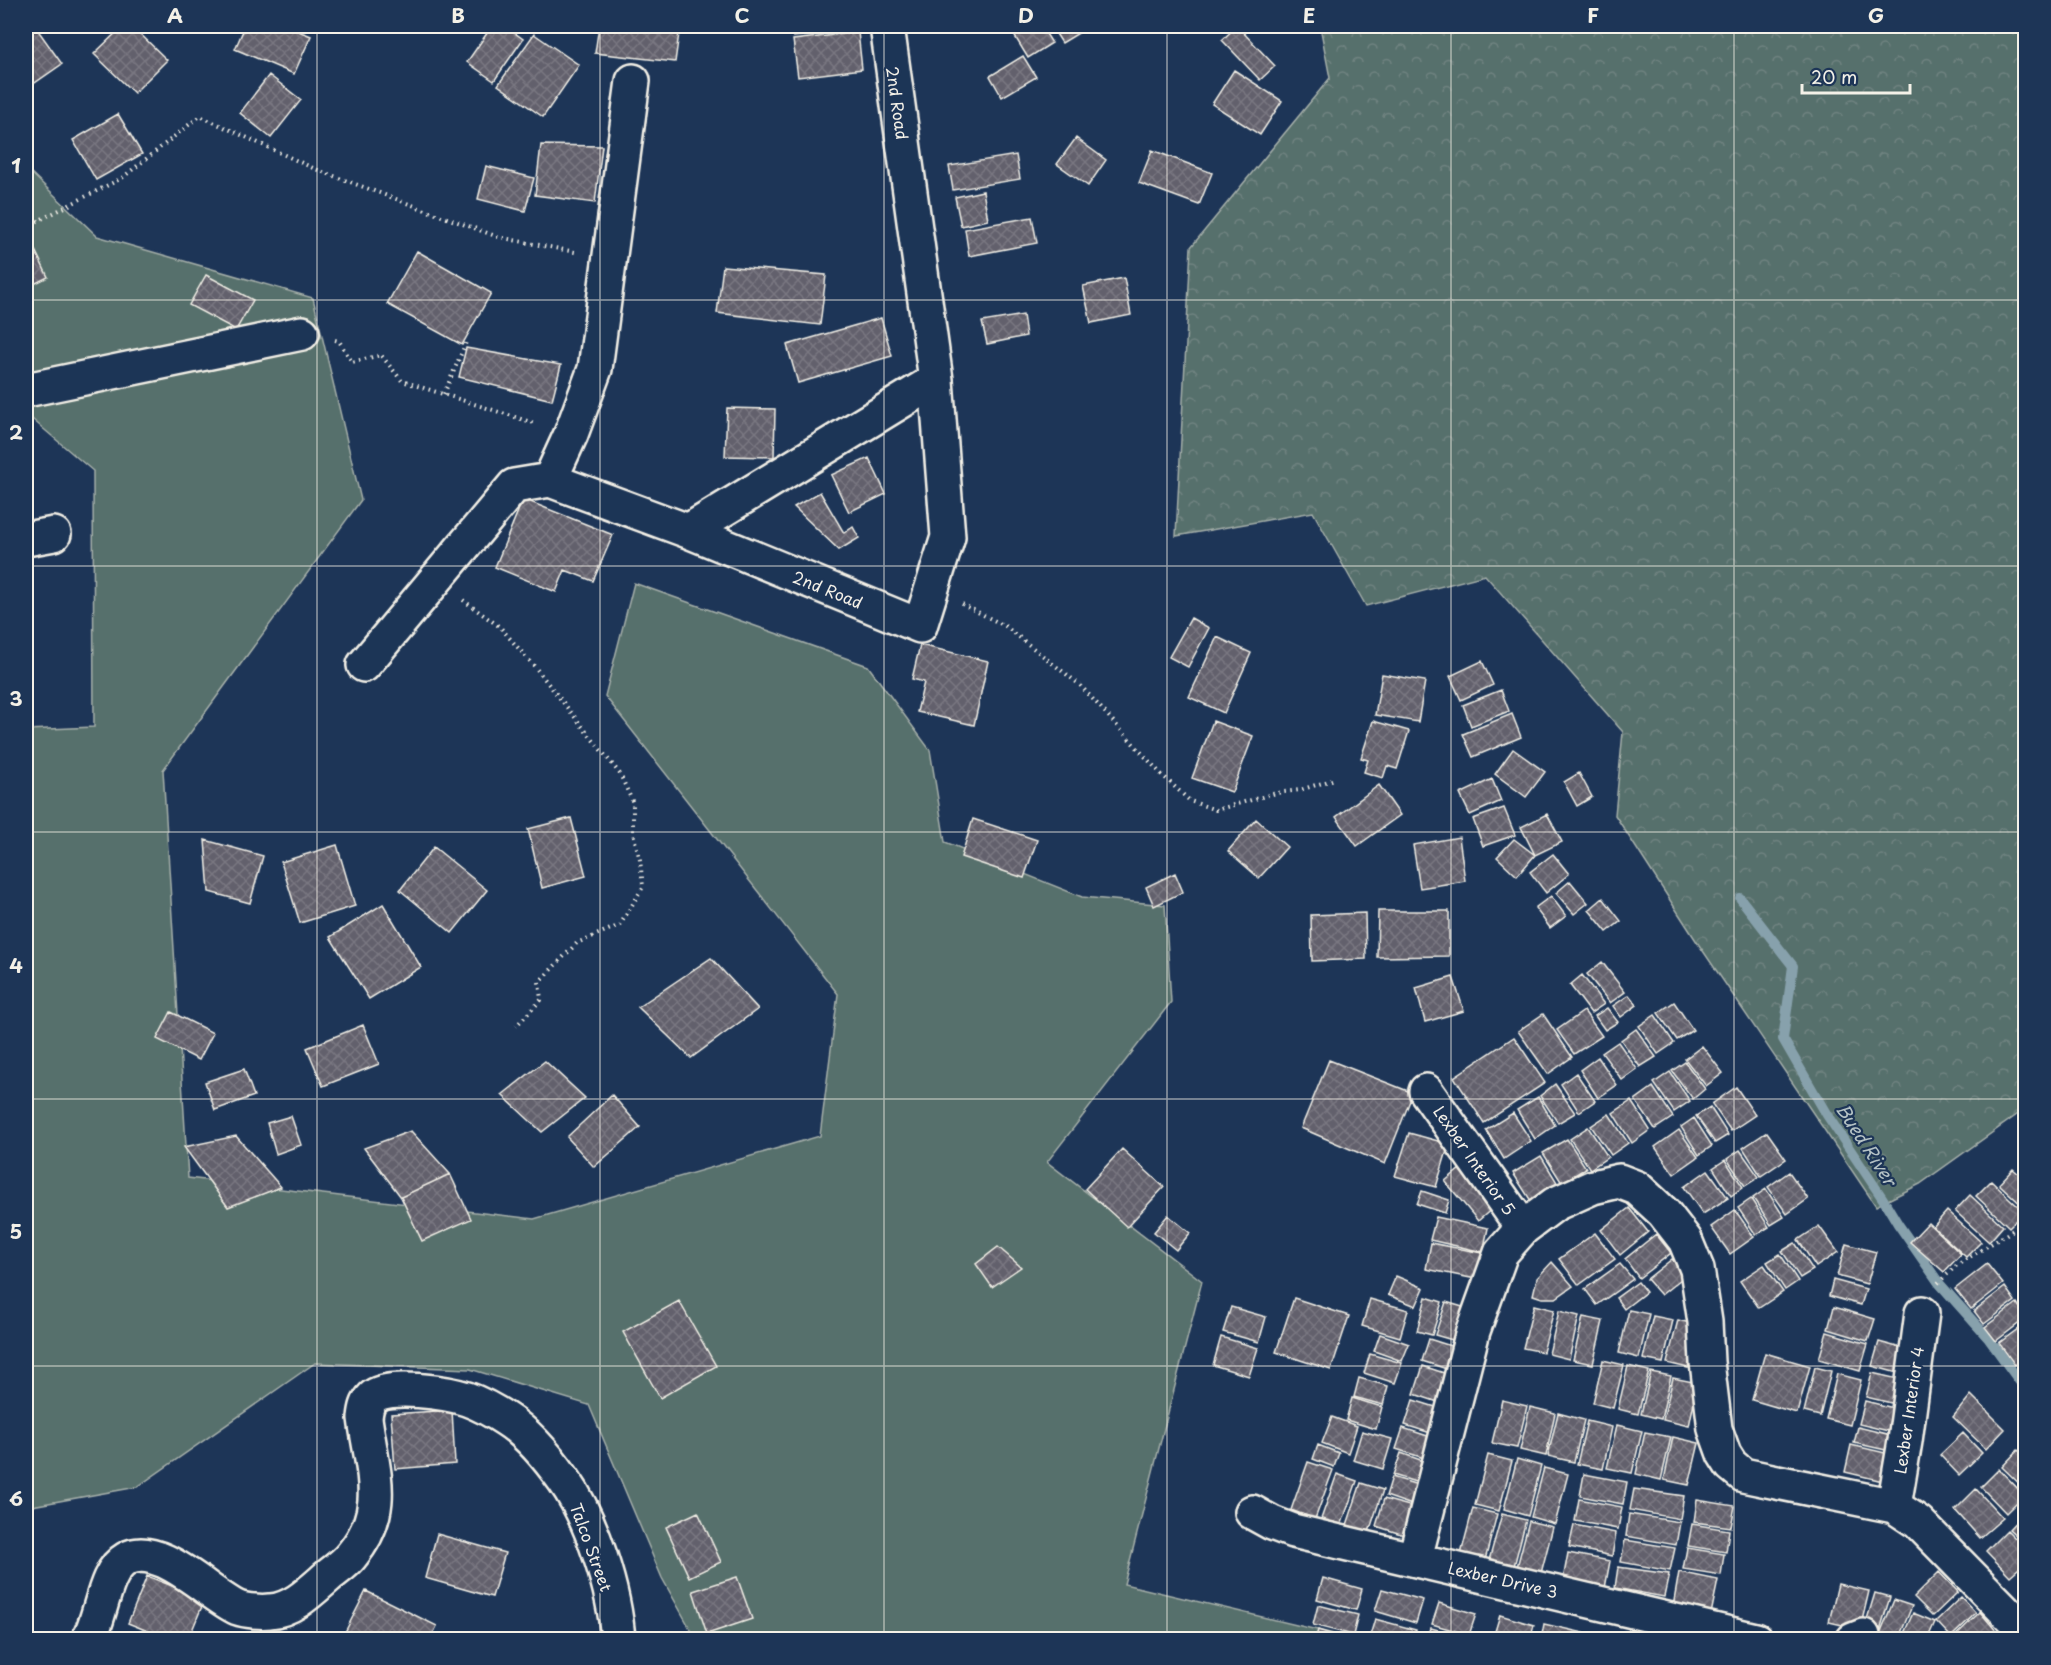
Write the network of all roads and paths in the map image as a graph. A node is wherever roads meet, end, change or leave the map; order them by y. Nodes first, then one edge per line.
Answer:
1 (887, 26) edge
2 (633, 81) dead end
3 (26, 206) edge
4 (38, 221) junction
5 (26, 227) edge
6 (610, 258) junction
7 (302, 333) joint
8 (467, 340) dead end
9 (936, 380) junction
10 (26, 390) edge
11 (444, 394) junction
12 (571, 434) junction
13 (550, 480) junction
14 (688, 531) junction
15 (438, 578) junction
16 (932, 589) junction
17 (364, 665) dead end
18 (1335, 779) dead end
19 (516, 1026) dead end
20 (1426, 1091) dead end
21 (2025, 1222) edge
22 (1523, 1228) junction
23 (1940, 1280) dead end
24 (1922, 1313) dead end
25 (1894, 1506) junction
26 (1252, 1512) dead end
27 (1415, 1558) junction
28 (2025, 1632) edge
29 (88, 1640) edge
30 (618, 1640) edge
31 (1756, 1640) edge

1 - 9 street, 2nd Road
2 - 6 street
3 - 4 path
4 - 5 path
4 - 6 path
6 - 12 street
7 - 10 street
7 - 11 path
8 - 11 path
9 - 14 street
9 - 16 street, 2nd Road
11 - 12 path
12 - 13 street
13 - 14 street, 2nd Road
13 - 15 street
14 - 16 street, 2nd Road
15 - 17 street
15 - 19 path
16 - 18 path
20 - 22 street, Lexber Interior 5
21 - 23 path
22 - 25 street
22 - 27 street
24 - 25 street, Lexber Interior 4
25 - 28 street
26 - 27 street, Lexber Drive 3
27 - 31 street, Lexber Drive 3
29 - 30 street, Talco Street

